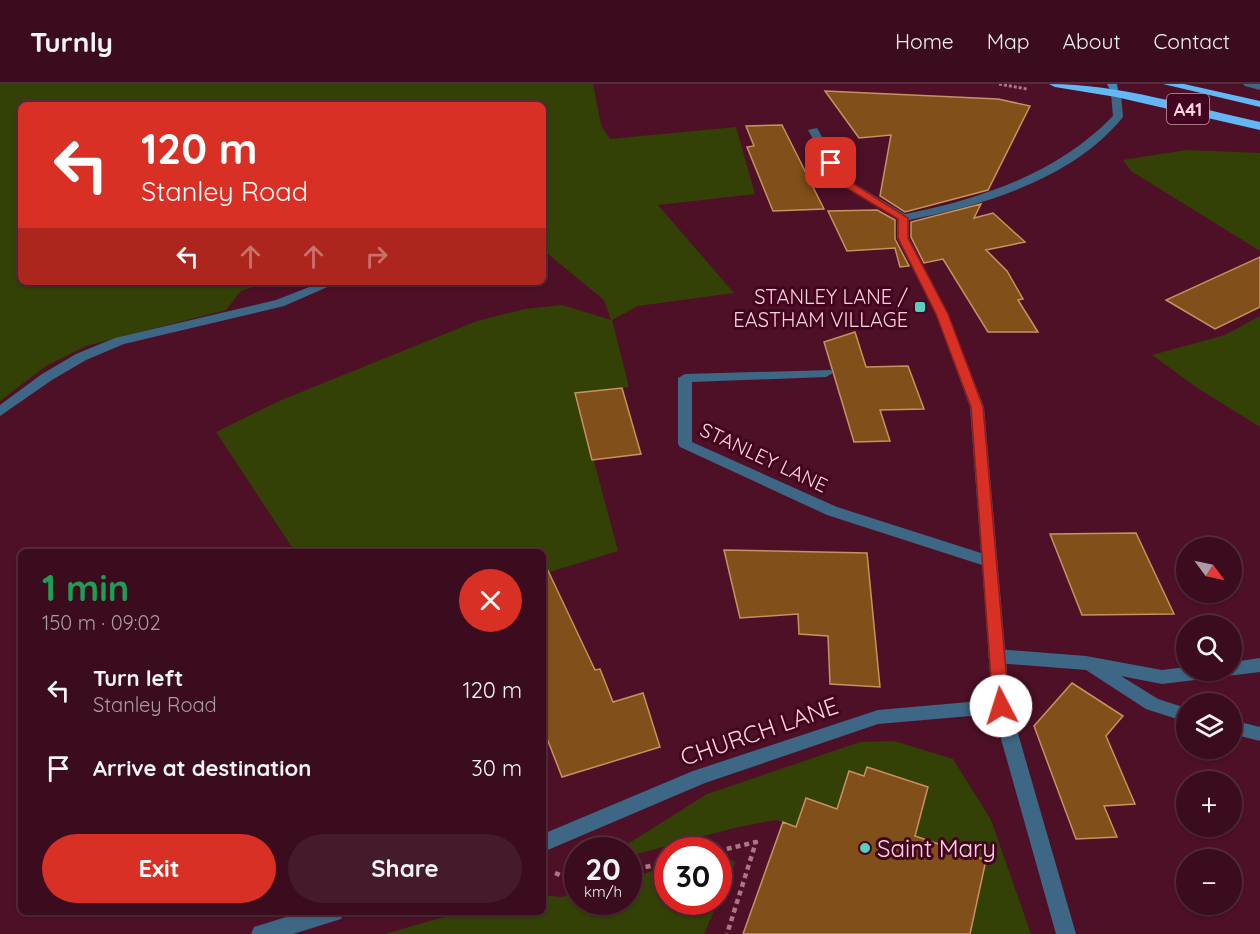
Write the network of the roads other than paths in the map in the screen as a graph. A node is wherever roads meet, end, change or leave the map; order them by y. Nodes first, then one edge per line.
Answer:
1 (1055, 84) edge
2 (1169, 84) edge
3 (1248, 84) edge
4 (1260, 87) edge
5 (1114, 89) edge
6 (1260, 104) edge
7 (1260, 126) edge
8 (813, 130) dead end
9 (903, 218) junction
10 (325, 285) edge
11 (826, 373) dead end
12 (0, 412) edge
13 (987, 561) junction
14 (996, 656) junction
15 (1086, 663) junction
16 (1260, 665) edge
17 (1242, 668) edge
18 (1176, 675) edge
19 (1001, 706) junction
20 (1176, 712) edge
21 (1242, 730) edge
22 (1260, 734) edge
23 (546, 842) edge
24 (324, 915) edge
25 (261, 934) edge
26 (1066, 934) edge

1 - 5 highway, A41
2 - 6 highway, A41
3 - 4 street
5 - 7 highway, A41
5 - 9 street
8 - 9 street
9 - 13 street
10 - 12 street
11 - 13 street, STANLEY LANE
13 - 14 street
14 - 15 street
14 - 19 street
15 - 18 street
15 - 20 street
16 - 17 street
19 - 23 street, CHURCH LANE
19 - 26 street
21 - 22 street
24 - 25 street

